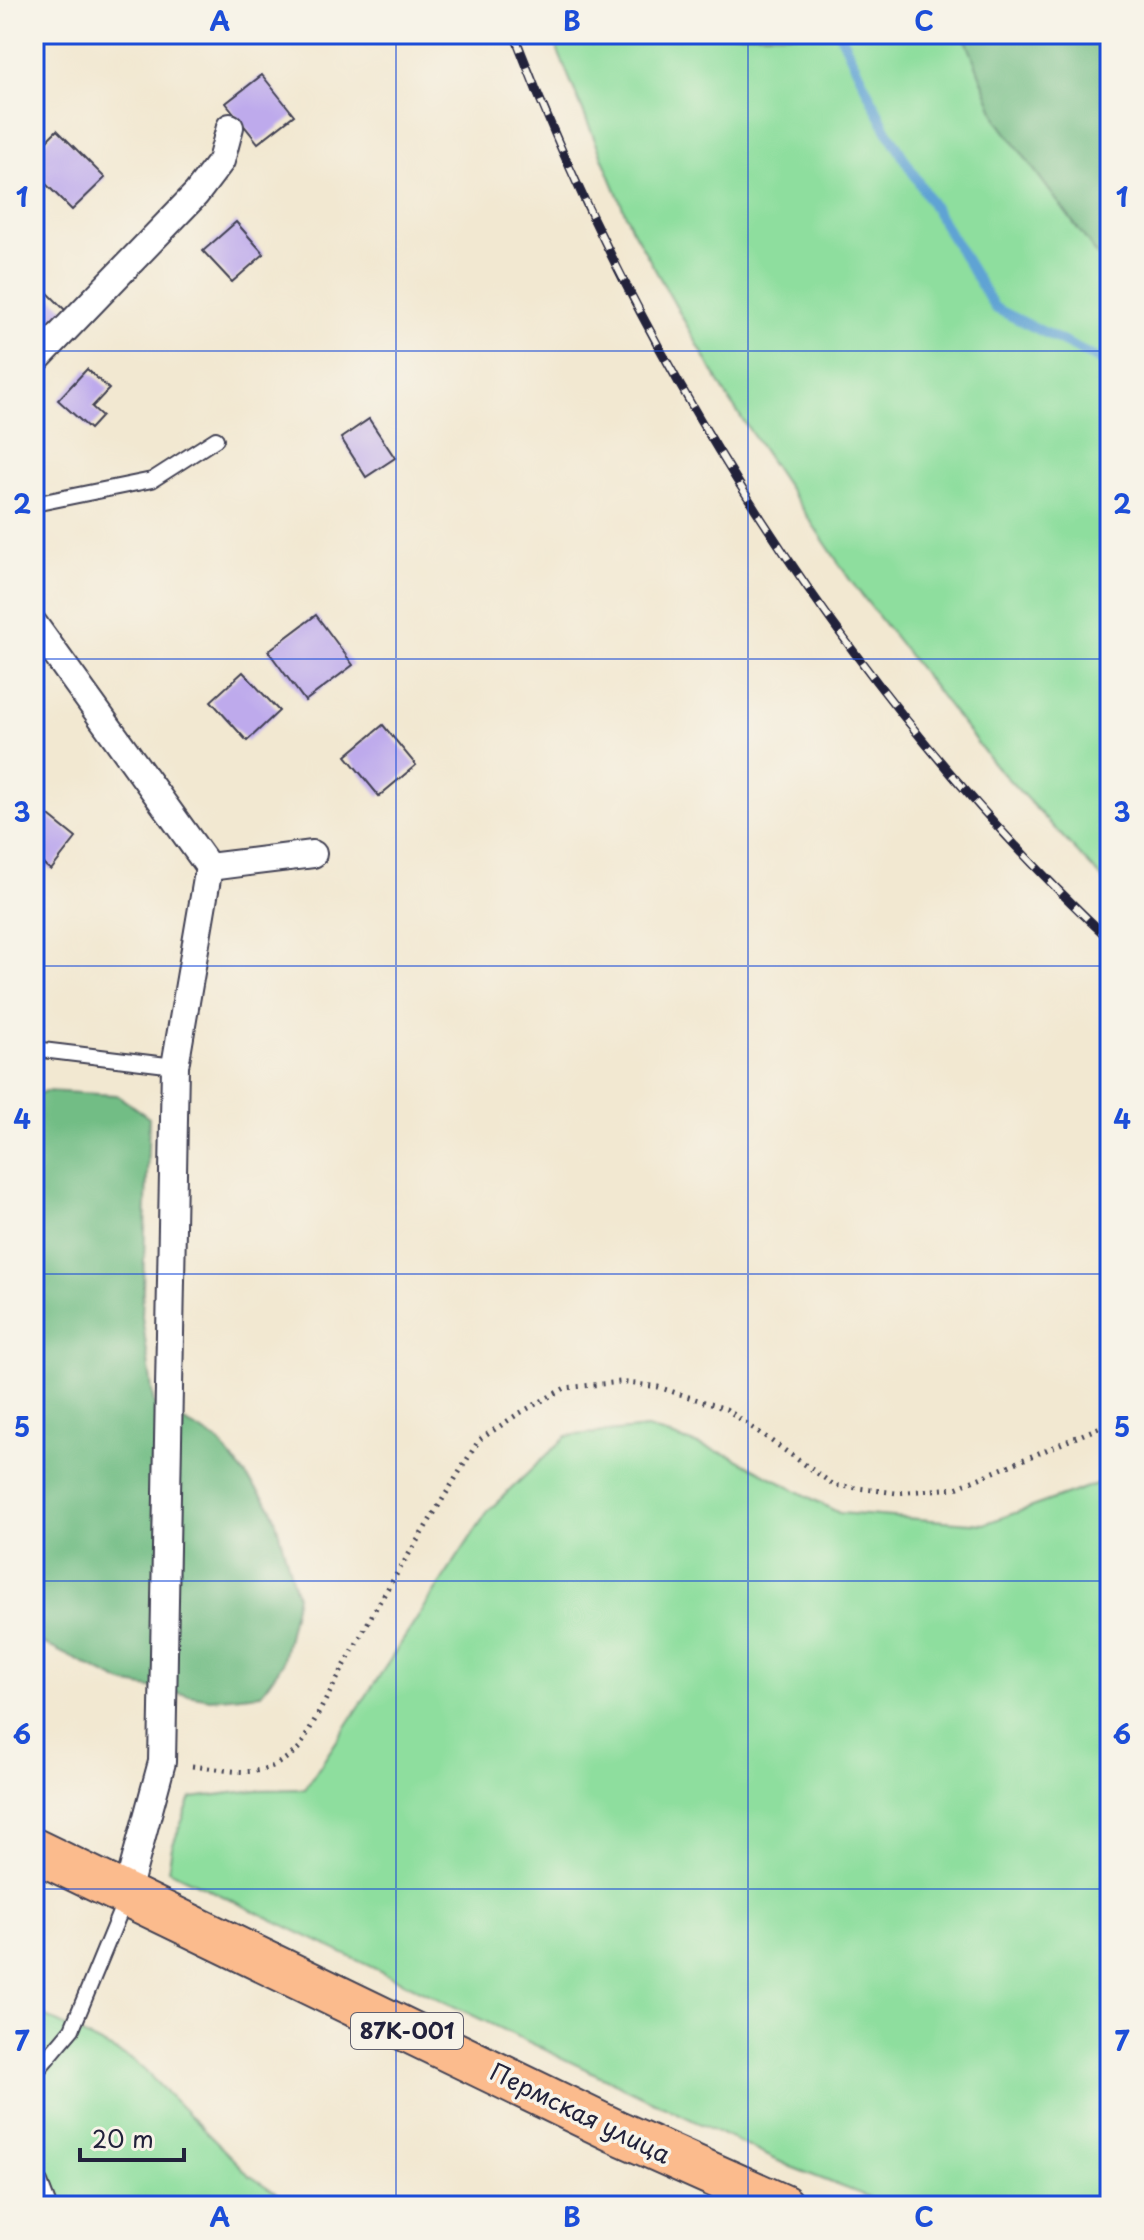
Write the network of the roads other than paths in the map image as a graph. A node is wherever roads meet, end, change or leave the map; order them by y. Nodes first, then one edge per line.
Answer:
1 (230, 127) dead end
2 (34, 362) edge
3 (216, 439) dead end
4 (34, 504) edge
5 (34, 624) edge
6 (313, 854) dead end
7 (209, 867) junction
8 (34, 1049) edge
9 (175, 1066) junction
10 (34, 1850) edge
11 (126, 1895) junction
12 (34, 2074) edge
13 (34, 2167) edge
14 (49, 2206) edge
15 (783, 2206) edge

1 - 2 street
3 - 4 lane
5 - 7 street
6 - 7 street
7 - 9 street
8 - 9 lane
9 - 11 street
10 - 11 main road, Пермская улица / 87К-001
11 - 12 lane
11 - 15 main road, Пермская улица / 87К-001
13 - 14 lane

